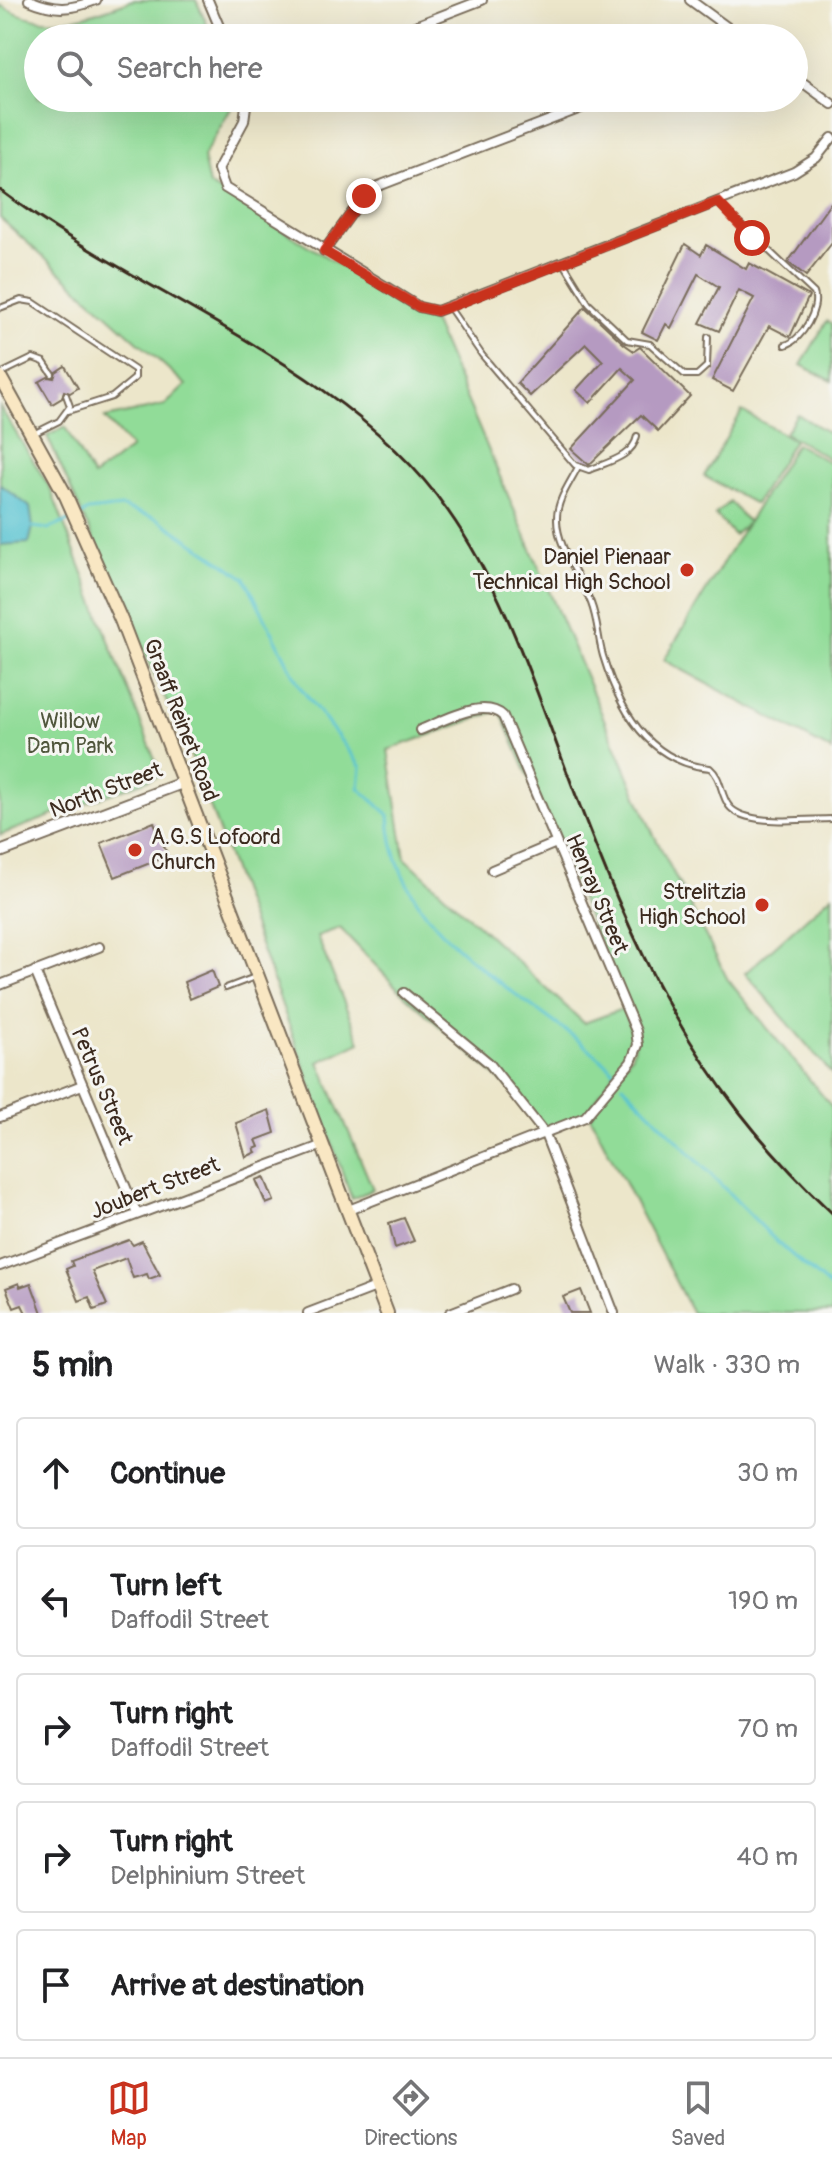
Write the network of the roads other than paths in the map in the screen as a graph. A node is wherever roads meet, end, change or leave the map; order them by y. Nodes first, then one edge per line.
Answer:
1 (29, 0) edge
2 (96, 0) edge
3 (208, 0) edge
4 (482, 0) edge
5 (690, 0) edge
6 (721, 23) edge
7 (218, 24) edge
8 (420, 24) edge
9 (808, 86) edge
10 (832, 104) edge
11 (245, 112) edge
12 (571, 112) edge
13 (832, 138) edge
14 (718, 202) junction
15 (324, 251) junction
16 (563, 262) junction
17 (449, 307) junction
18 (0, 308) edge
19 (708, 337) dead end
20 (785, 345) dead end
21 (52, 374) dead end
22 (0, 375) edge
23 (66, 395) dead end
24 (68, 411) junction
25 (32, 435) junction
26 (637, 436) dead end
27 (578, 467) junction
28 (420, 730) dead end
29 (182, 783) junction
30 (832, 819) edge
31 (556, 843) junction
32 (0, 852) edge
33 (492, 870) dead end
34 (99, 947) dead end
35 (35, 971) junction
36 (258, 976) junction
37 (0, 985) edge
38 (226, 988) dead end
39 (404, 993) dead end
40 (82, 1085) junction
41 (0, 1117) edge
42 (545, 1134) junction
43 (323, 1145) junction
44 (346, 1211) junction
45 (137, 1214) junction
46 (0, 1266) edge
47 (376, 1287) junction
48 (511, 1289) dead end
49 (308, 1313) edge
50 (387, 1313) edge
51 (450, 1313) edge
52 (614, 1313) edge

1 - 2 street
3 - 7 street
4 - 8 street
5 - 6 street
9 - 10 street
11 - 15 street
12 - 15 street
13 - 14 street
14 - 16 street
14 - 20 lane
15 - 17 street
16 - 17 street
16 - 19 lane
17 - 27 lane
18 - 24 lane
21 - 22 lane
22 - 25 main road, Graaff Reinet Road
23 - 24 lane
24 - 25 lane
25 - 29 main road, Graaff Reinet Road
26 - 27 lane
27 - 30 lane
28 - 31 street, Henray Street
29 - 32 street, North Street
29 - 36 main road, Graaff Reinet Road
31 - 33 street
31 - 42 street, Henray Street
34 - 35 street
35 - 37 street
35 - 40 street, Petrus Street
36 - 38 lane
36 - 43 main road, Graaff Reinet Road
39 - 42 street
40 - 41 street
40 - 45 street, Petrus Street
42 - 44 street
42 - 52 street
43 - 44 main road, Graaff Reinet Road
43 - 45 street, Joubert Street
44 - 47 main road, Graaff Reinet Road
45 - 46 street, Joubert Street
47 - 49 street
47 - 50 main road, Graaff Reinet Road
48 - 51 street

